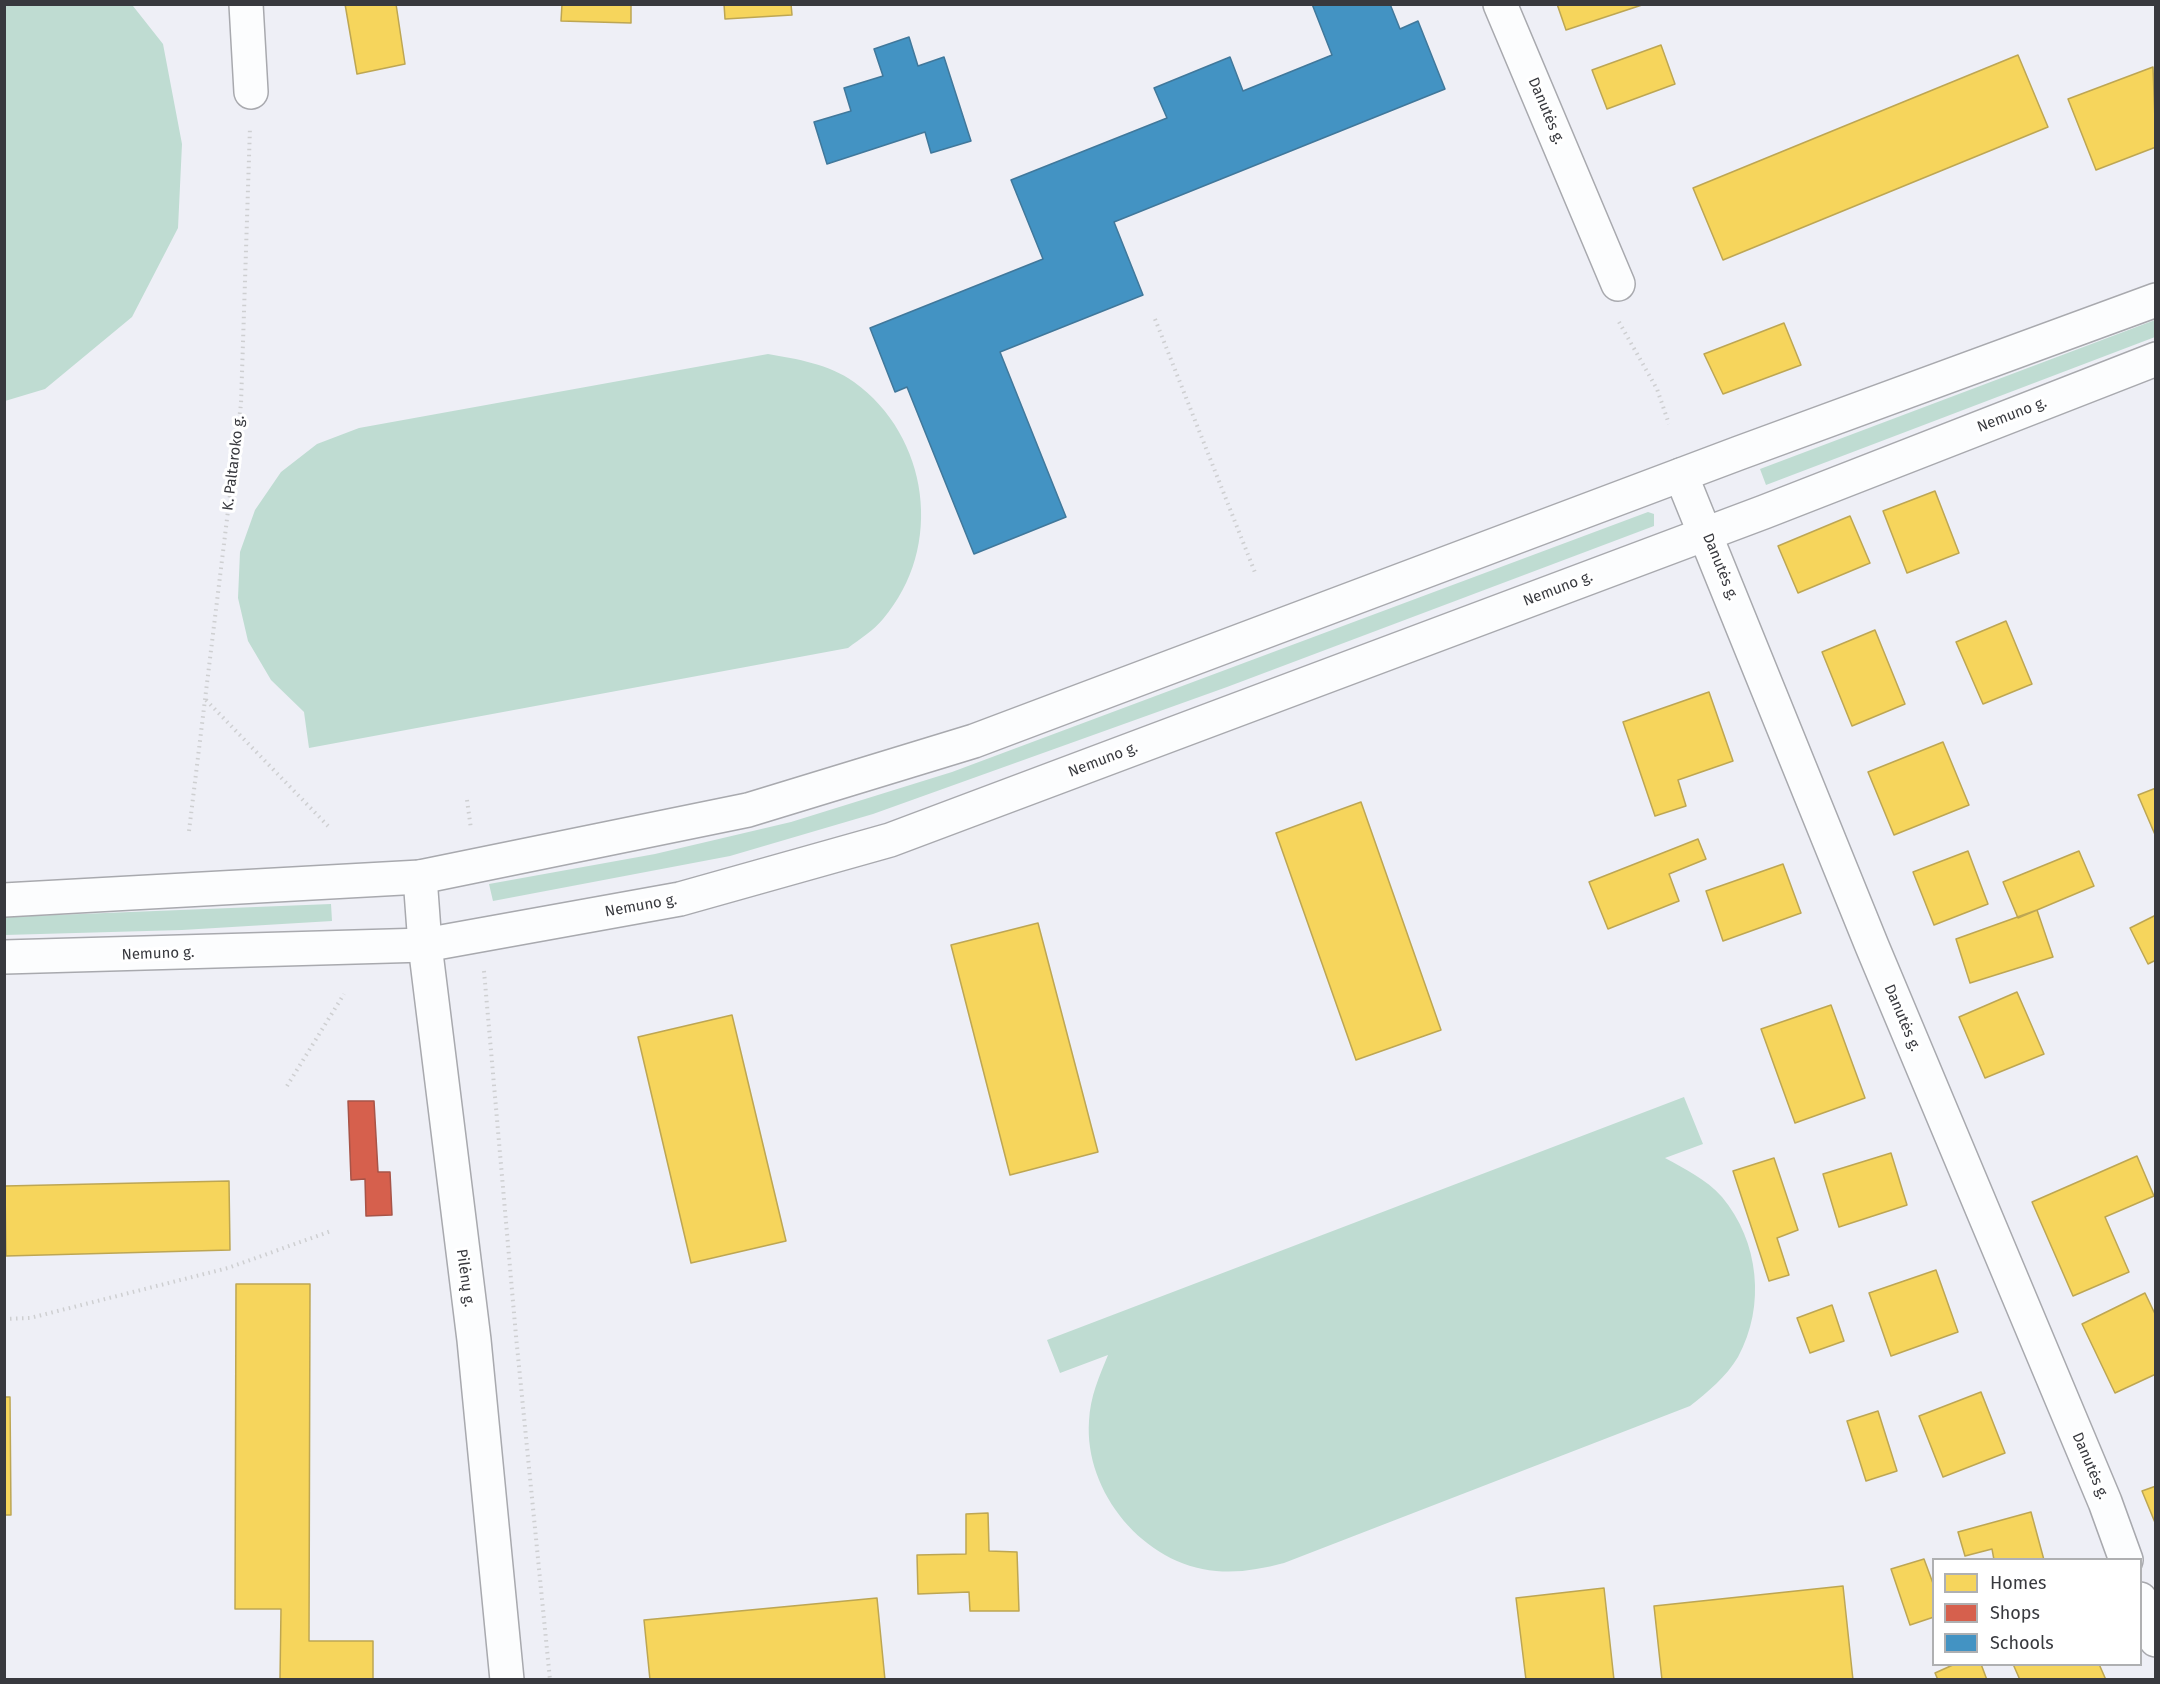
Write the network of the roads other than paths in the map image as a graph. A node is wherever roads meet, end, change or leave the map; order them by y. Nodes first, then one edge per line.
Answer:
1 (246, 4) edge
2 (1500, 4) edge
3 (250, 92) road end
4 (1618, 284) road end
5 (2156, 300) edge
6 (2156, 359) edge
7 (1681, 475) junction
8 (1706, 534) junction
9 (420, 877) junction
10 (4, 900) edge
11 (425, 945) junction
12 (4, 957) edge
13 (2125, 1558) edge
14 (2142, 1604) edge
15 (2156, 1640) edge
16 (507, 1680) edge

1 - 3 main road
2 - 4 main road, Danutės g.
5 - 7 main road
6 - 8 main road, Nemuno g.
7 - 8 main road, Danutės g.
7 - 9 main road
8 - 11 main road, Nemuno g.
8 - 13 main road, Danutės g.
9 - 10 main road
9 - 11 main road, Pilėnų g.
11 - 12 main road, Nemuno g.
11 - 16 main road, Pilėnų g.
14 - 15 main road

